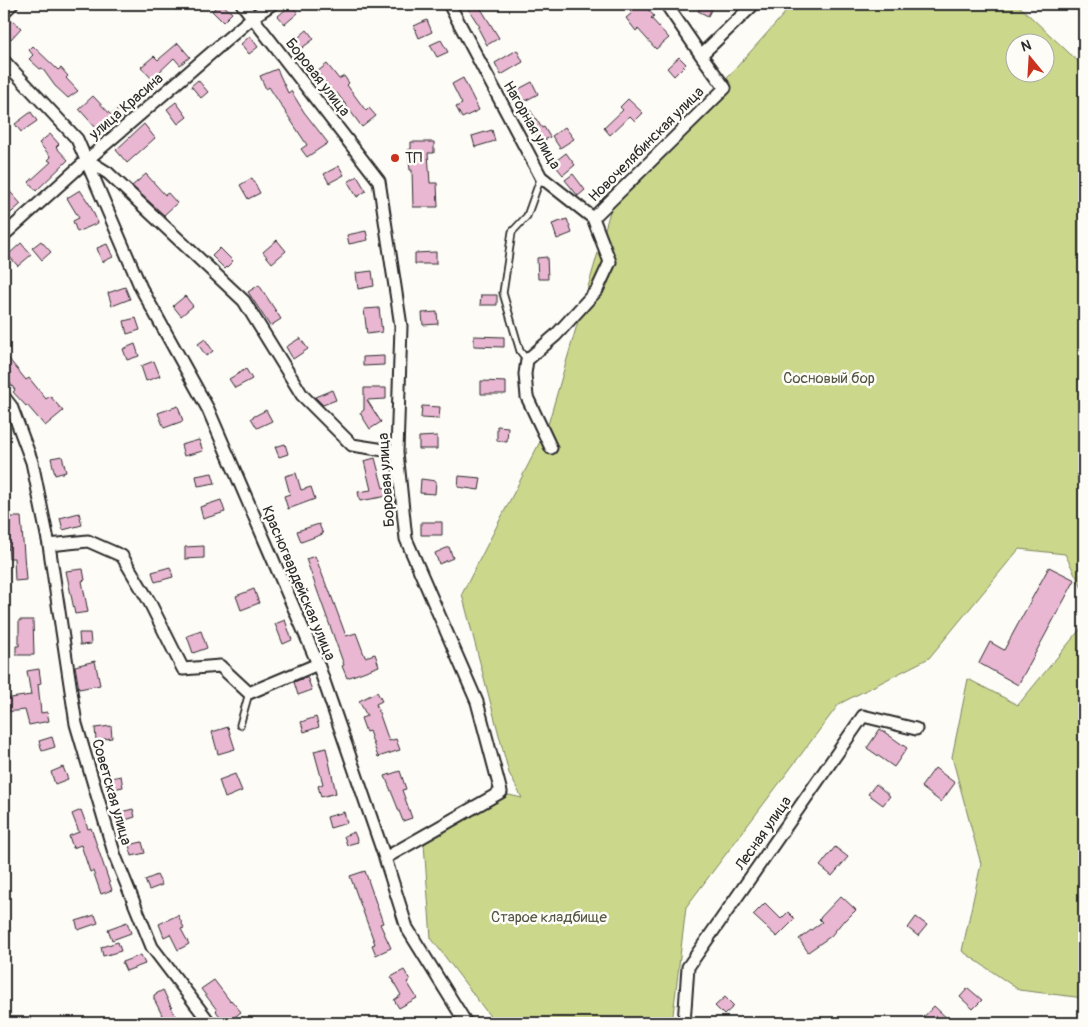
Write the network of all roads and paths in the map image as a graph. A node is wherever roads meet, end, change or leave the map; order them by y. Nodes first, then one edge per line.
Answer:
1 (12, 4) edge
2 (242, 4) edge
3 (272, 4) edge
4 (448, 4) edge
5 (666, 4) edge
6 (754, 4) edge
7 (4, 12) edge
8 (253, 17) junction
9 (701, 55) junction
10 (4, 61) edge
11 (87, 160) junction
12 (541, 177) junction
13 (593, 218) junction
14 (4, 235) edge
15 (527, 360) junction
16 (4, 398) edge
17 (551, 448) dead end
18 (397, 452) junction
19 (49, 545) junction
20 (318, 664) junction
21 (249, 693) junction
22 (240, 726) dead end
23 (916, 729) dead end
24 (385, 858) junction
25 (210, 1023) edge
26 (466, 1023) edge
27 (684, 1023) edge

1 - 7 street
2 - 8 street, Боровая улица
3 - 8 street, улица Красина
4 - 12 street, Нагорная улица
5 - 9 street
6 - 9 street
8 - 11 street, улица Красина
8 - 18 street, Боровая улица
9 - 13 street, Новочелябинская улица
10 - 11 street, Красногвардейская улица
11 - 14 street, улица Красина
11 - 18 street, Красногвардейская улица
11 - 20 street, Красногвардейская улица
12 - 13 street, Нагорная улица
12 - 15 lane
13 - 15 street
15 - 17 street
16 - 19 street, Советская улица
18 - 24 street, Боровая улица
19 - 21 street
19 - 25 street, Советская улица
20 - 21 street
20 - 24 street, Красногвардейская улица
21 - 22 lane
23 - 27 street, Лесная улица
24 - 26 street, Красногвардейская улица

